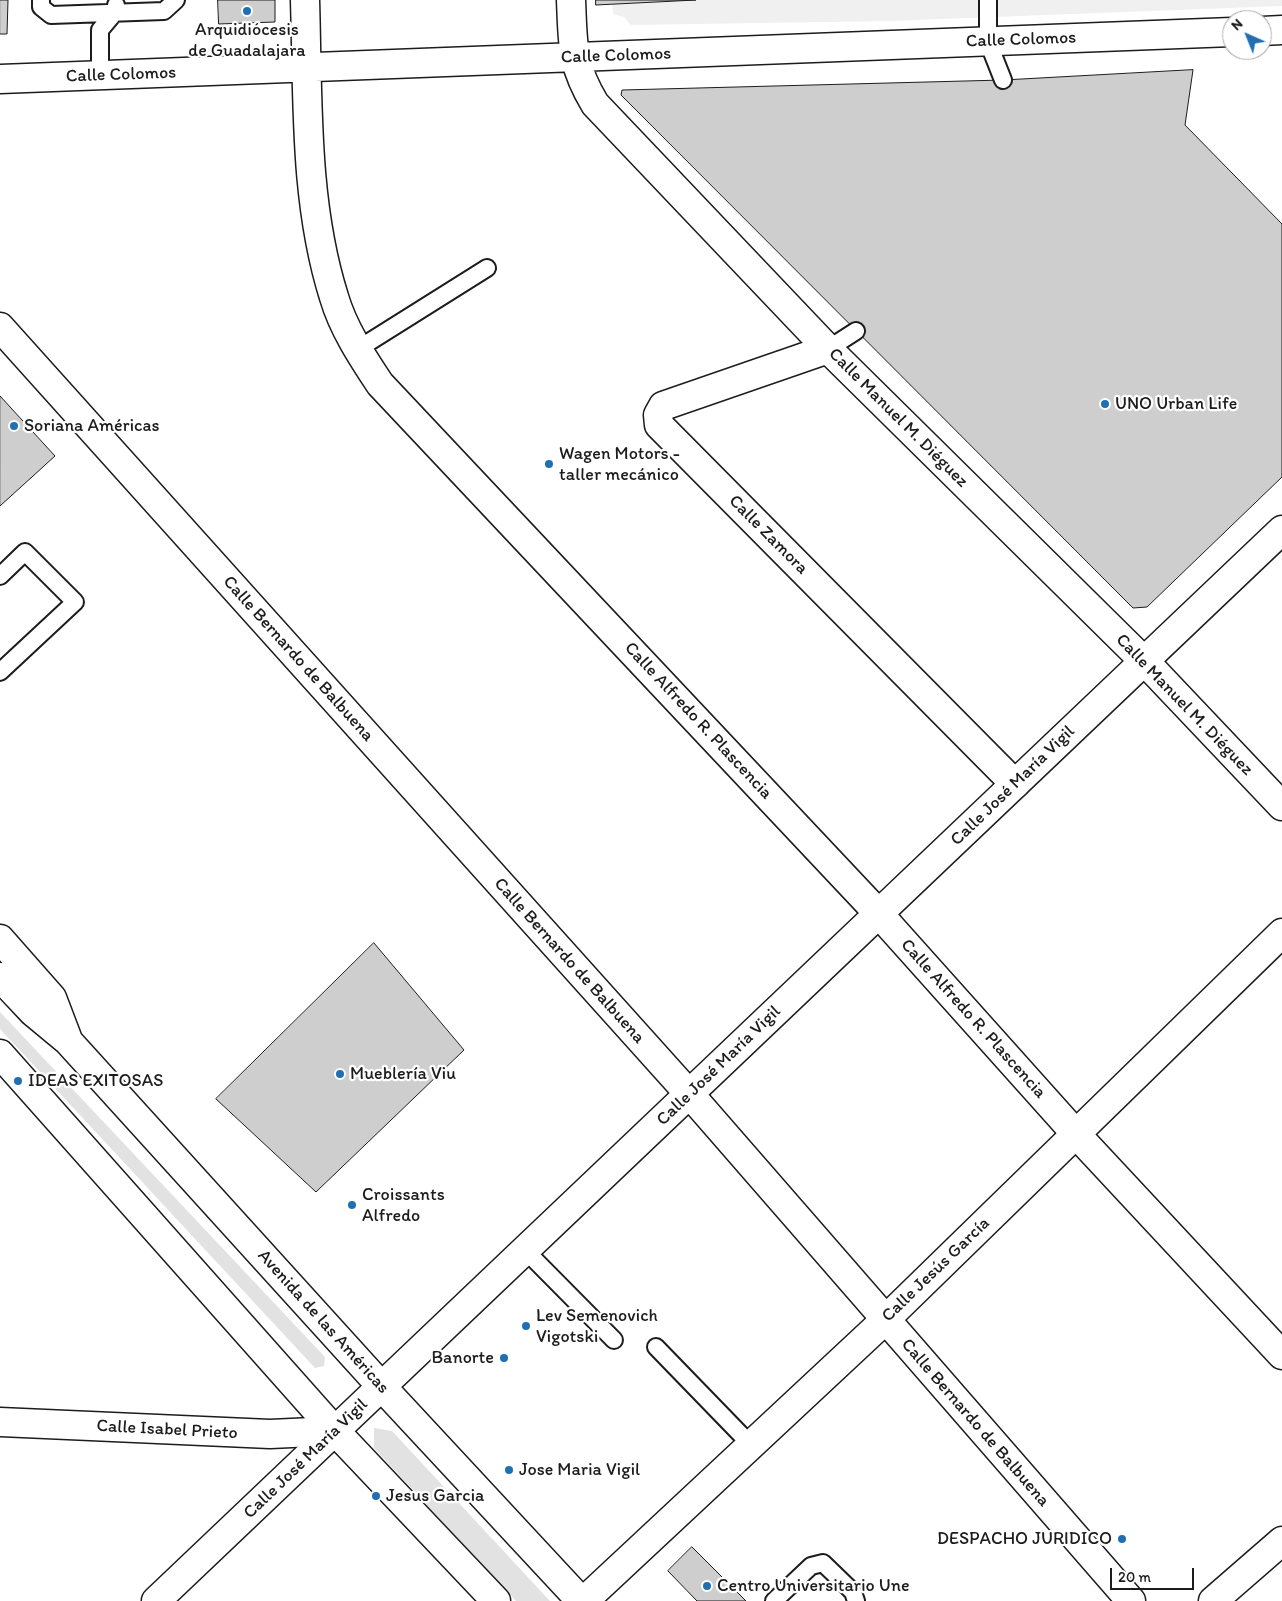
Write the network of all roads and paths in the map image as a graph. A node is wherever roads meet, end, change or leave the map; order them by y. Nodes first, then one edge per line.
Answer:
1 (41, 0) edge
2 (176, 0) edge
3 (305, 0) edge
4 (571, 0) edge
5 (988, 0) edge
6 (116, 6) edge
7 (88, 12) junction
8 (100, 30) junction
9 (1222, 32) edge
10 (988, 42) junction
11 (574, 58) junction
12 (307, 68) junction
13 (100, 76) junction
14 (0, 79) edge
15 (1004, 80) dead end
16 (487, 268) dead end
17 (0, 327) edge
18 (856, 331) dead end
19 (358, 349) junction
20 (828, 349) junction
21 (1282, 530) edge
22 (0, 576) edge
23 (1144, 661) junction
24 (0, 672) edge
25 (1015, 784) junction
26 (1282, 806) edge
27 (879, 914) junction
28 (1282, 933) edge
29 (0, 939) edge
30 (0, 977) edge
31 (68, 1041) junction
32 (0, 1054) edge
33 (689, 1094) junction
34 (1076, 1134) junction
35 (525, 1250) junction
36 (885, 1320) junction
37 (614, 1340) dead end
38 (656, 1347) dead end
39 (1282, 1355) edge
40 (382, 1387) junction
41 (0, 1422) edge
42 (335, 1431) junction
43 (751, 1445) junction
44 (1282, 1541) edge
45 (156, 1601) edge
46 (496, 1601) edge
47 (583, 1601) edge
48 (774, 1601) edge
49 (856, 1601) edge
50 (1130, 1601) edge
51 (1213, 1601) edge

1 - 7 lane
2 - 6 lane
3 - 12 street, Calle Alfredo R. Plascencia
4 - 11 street, Calle Manuel M. Diéguez
5 - 10 lane
6 - 7 lane
6 - 8 lane
7 - 8 lane
8 - 13 lane
9 - 10 street, Calle Colomos
10 - 11 street, Calle Colomos
10 - 15 lane
11 - 12 street, Calle Colomos
11 - 20 street, Calle Manuel M. Diéguez
12 - 13 street, Calle Colomos
12 - 19 street, Calle Alfredo R. Plascencia
13 - 14 street, Calle Colomos
16 - 19 lane
17 - 33 street, Calle Bernardo de Balbuena
18 - 20 lane
19 - 27 street, Calle Alfredo R. Plascencia
20 - 23 street, Calle Manuel M. Diéguez
20 - 25 street, Calle Zamora
21 - 23 street, Calle José María Vigil
22 - 24 lane
23 - 25 street, Calle José María Vigil
23 - 26 street, Calle Manuel M. Diéguez
25 - 27 street, Calle José María Vigil
27 - 33 street, Calle José María Vigil
27 - 34 street, Calle Alfredo R. Plascencia
28 - 34 street, Calle Jesús García
29 - 31 street, Avenida de las Américas
30 - 31 street, Avenida de las Américas
31 - 40 street, Avenida de las Américas
32 - 42 street
33 - 35 street, Calle José María Vigil
33 - 36 street, Calle Bernardo de Balbuena
34 - 36 street, Calle Jesús García
34 - 39 street, Calle Alfredo R. Plascencia
35 - 37 lane
35 - 40 street, Calle José María Vigil
36 - 43 street, Calle Jesús García
36 - 50 street, Calle Bernardo de Balbuena
38 - 43 lane
40 - 42 street, Calle José María Vigil
40 - 47 street, Avenida de las Américas
41 - 42 street, Calle Isabel Prieto
42 - 45 street, Calle José María Vigil
42 - 46 street
43 - 47 street, Calle Jesús García
44 - 51 street
48 - 49 lane

